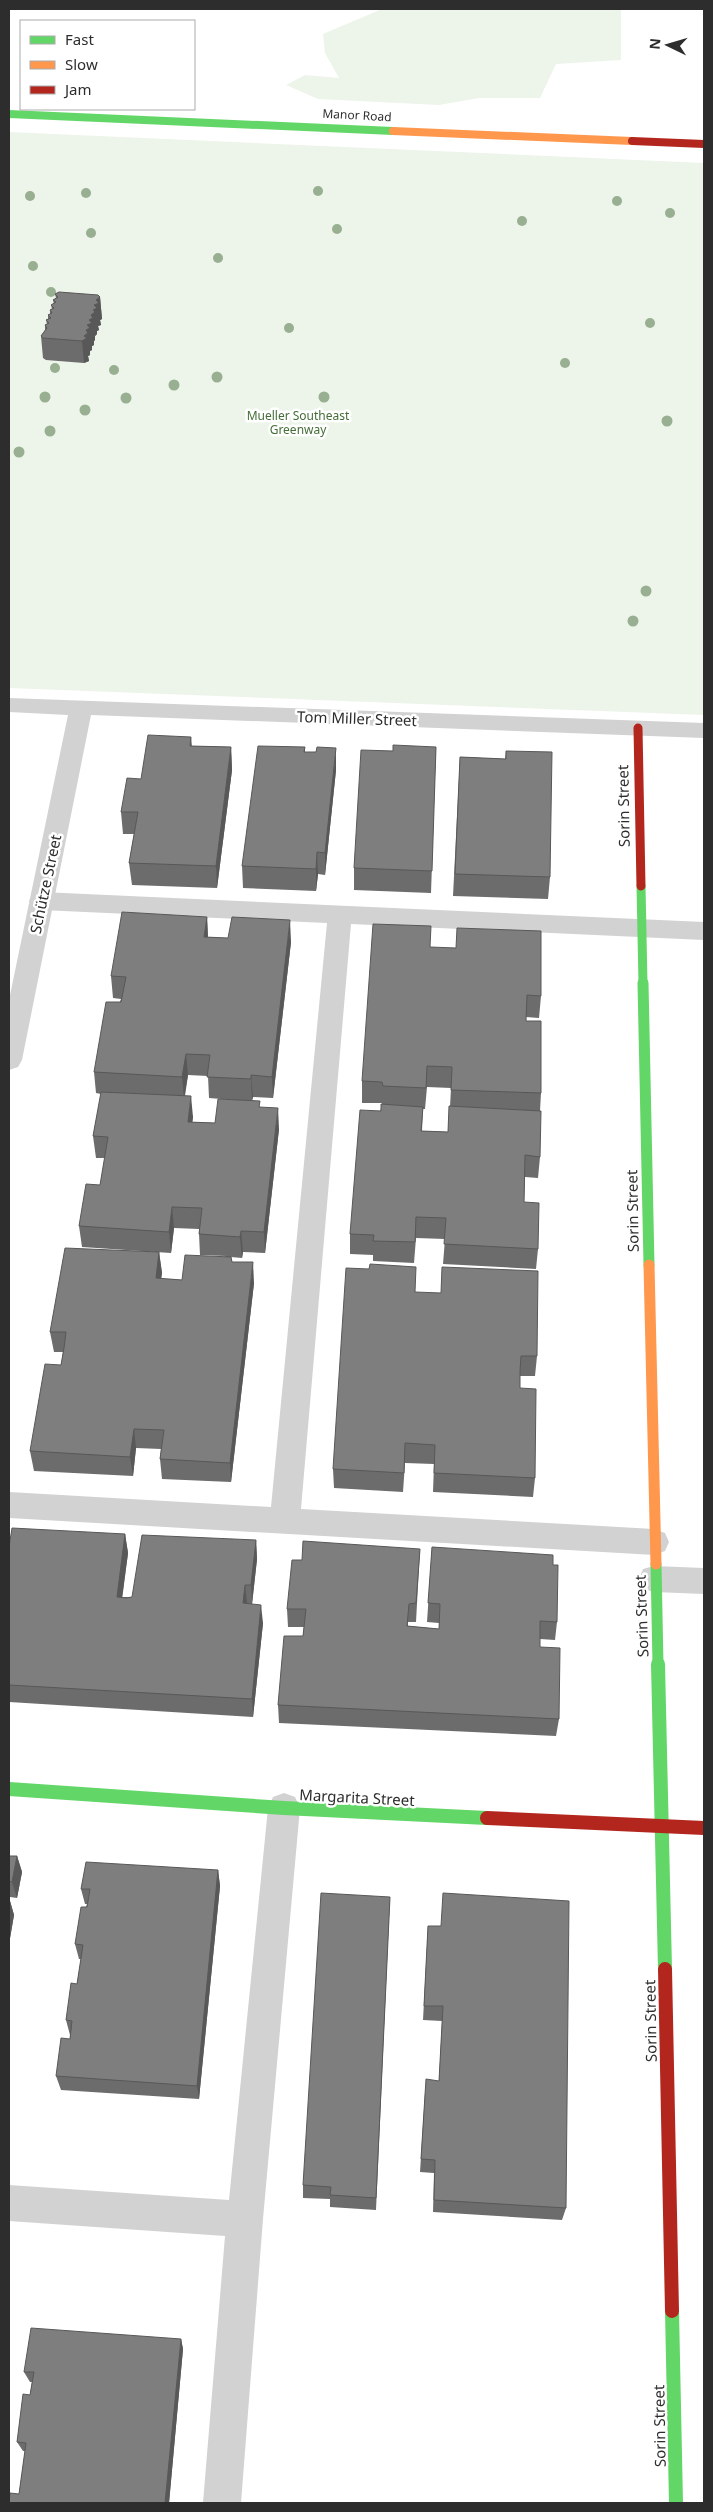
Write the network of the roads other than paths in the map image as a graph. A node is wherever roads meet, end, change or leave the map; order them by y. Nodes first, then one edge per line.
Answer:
1 (9, 114) edge
2 (704, 144) edge
3 (9, 705) edge
4 (81, 708) junction
5 (638, 728) junction
6 (704, 731) edge
7 (41, 902) junction
8 (340, 913) junction
9 (641, 929) junction
10 (704, 931) edge
11 (9, 1060) edge
12 (9, 1505) edge
13 (285, 1522) junction
14 (654, 1542) junction
15 (654, 1579) junction
16 (704, 1582) edge
17 (9, 1789) edge
18 (284, 1808) junction
19 (661, 1826) junction
20 (704, 1828) edge
21 (9, 2203) edge
22 (245, 2219) junction
23 (222, 2503) edge
24 (676, 2503) edge

1 - 2 street, Manor Road
3 - 4 street, Tom Miller Street
4 - 5 street, Tom Miller Street
4 - 7 street, Schütze Street
5 - 6 street, Tom Miller Street
5 - 9 street, Sorin Street
7 - 8 street
7 - 11 street, Schütze Street
8 - 9 street
8 - 13 street
9 - 10 street
9 - 14 street, Sorin Street
12 - 13 street
13 - 14 street
14 - 15 street, Sorin Street
15 - 16 street
15 - 19 street, Sorin Street
17 - 18 street, Margarita Street
18 - 19 street, Margarita Street
18 - 22 street
19 - 20 street, Margarita Street
19 - 24 street, Sorin Street
21 - 22 street
22 - 23 street

